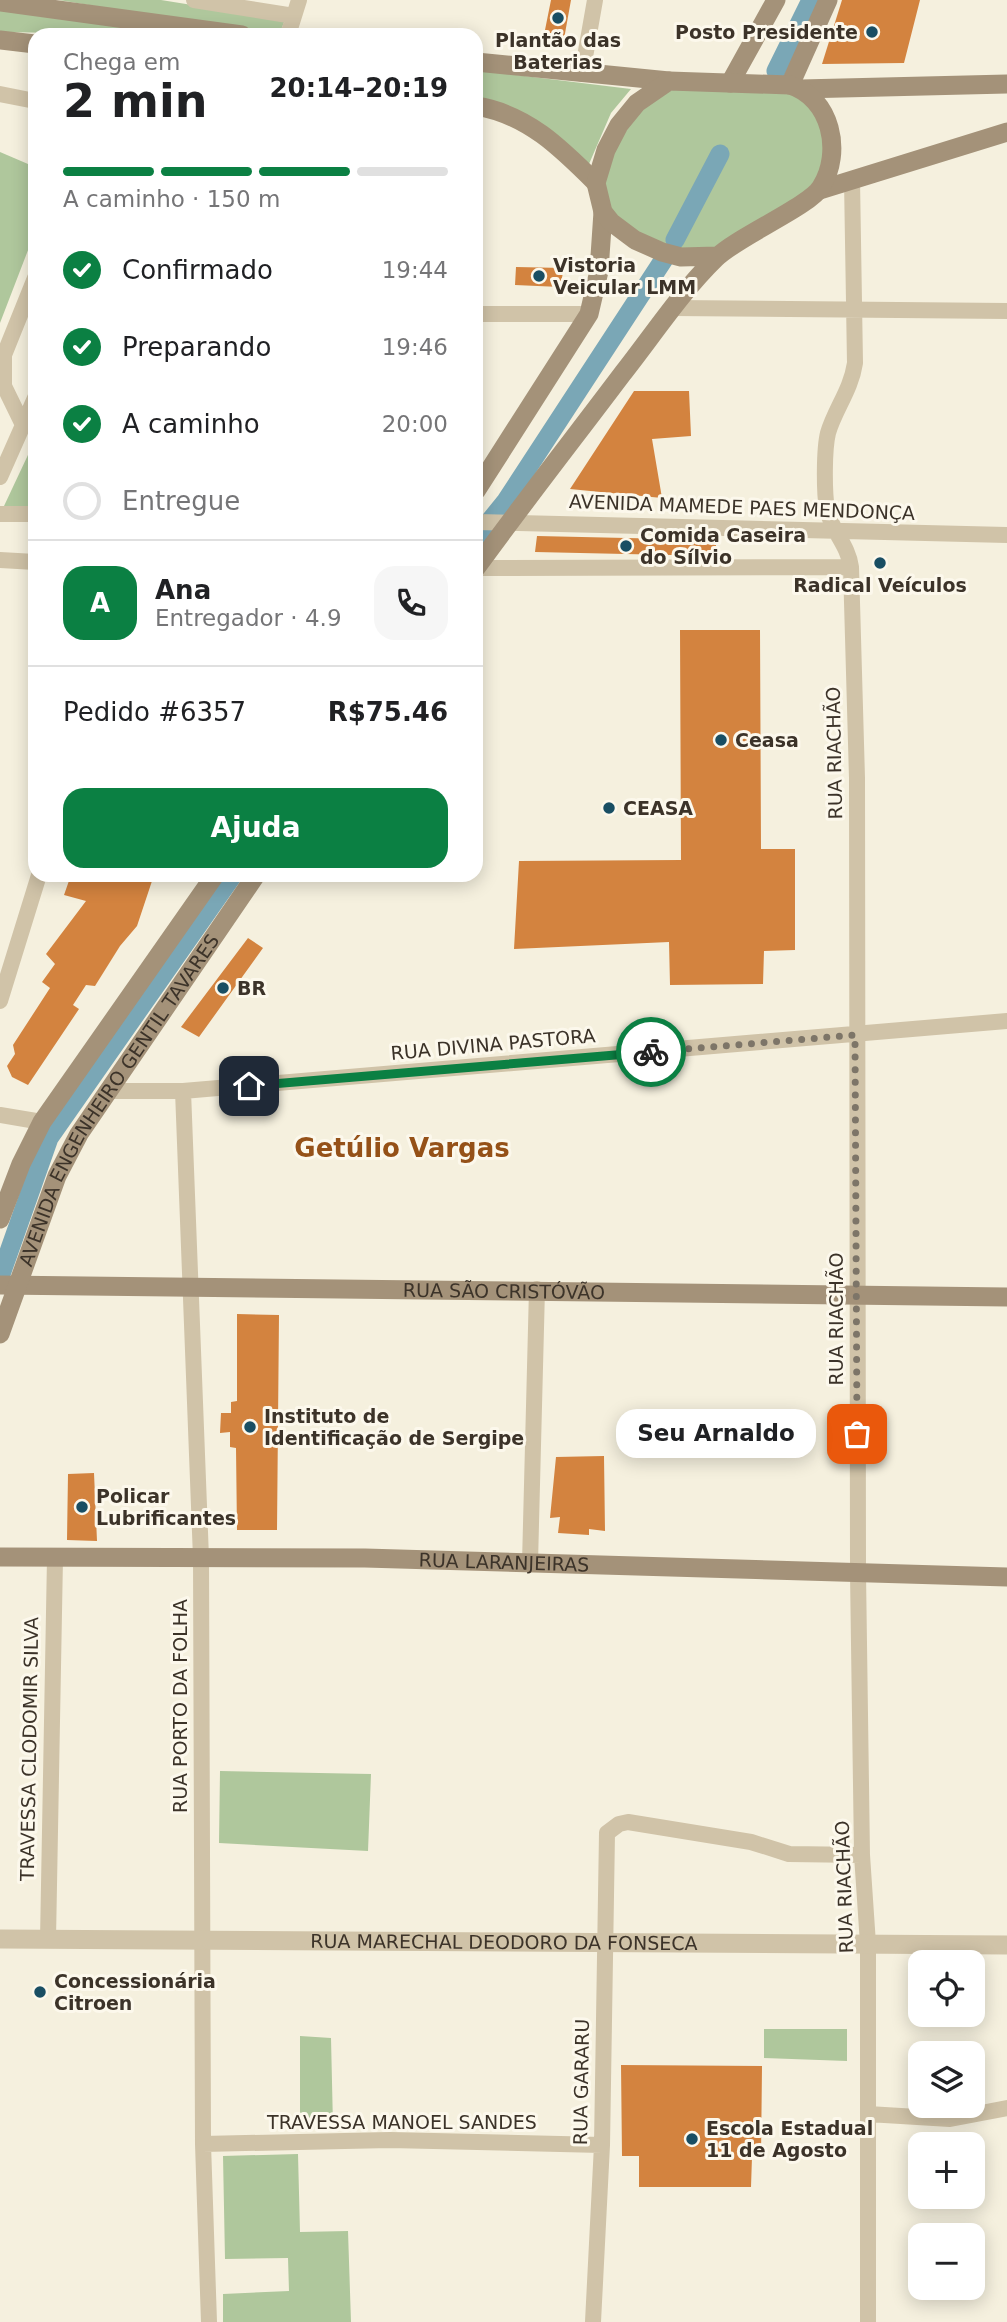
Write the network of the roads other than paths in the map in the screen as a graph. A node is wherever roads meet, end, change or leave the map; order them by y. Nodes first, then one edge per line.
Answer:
1 (194, 0) edge
2 (595, 0) edge
3 (776, 0) edge
4 (828, 0) edge
5 (0, 2) edge
6 (296, 8) edge
7 (191, 28) edge
8 (290, 28) edge
9 (0, 40) edge
10 (28, 43) edge
11 (483, 63) edge
12 (582, 74) junction
13 (669, 81) junction
14 (730, 83) junction
15 (1007, 84) edge
16 (796, 87) junction
17 (0, 94) edge
18 (28, 100) edge
19 (483, 108) edge
20 (1007, 132) edge
21 (852, 180) junction
22 (596, 183) junction
23 (820, 190) junction
24 (603, 212) junction
25 (718, 256) junction
26 (28, 295) edge
27 (673, 308) junction
28 (855, 309) junction
29 (1007, 311) edge
30 (483, 314) edge
31 (589, 314) junction
32 (28, 414) edge
33 (23, 425) junction
34 (0, 477) edge
35 (483, 480) edge
36 (0, 514) edge
37 (28, 514) edge
38 (483, 522) edge
39 (506, 522) junction
40 (835, 531) junction
41 (1007, 535) edge
42 (483, 557) edge
43 (0, 561) edge
44 (28, 562) edge
45 (851, 567) junction
46 (483, 568) edge
47 (37, 882) edge
48 (210, 882) edge
49 (251, 882) edge
50 (0, 1001) edge
51 (1007, 1021) edge
52 (855, 1035) junction
53 (107, 1091) junction
54 (183, 1091) junction
55 (0, 1115) edge
56 (42, 1122) junction
57 (0, 1219) edge
58 (11, 1284) edge
59 (191, 1286) junction
60 (537, 1289) junction
61 (856, 1296) junction
62 (1007, 1297) edge
63 (0, 1334) edge
64 (0, 1557) edge
65 (55, 1558) junction
66 (201, 1558) junction
67 (530, 1563) junction
68 (858, 1573) junction
69 (1007, 1577) edge
70 (862, 1855) junction
71 (0, 1940) edge
72 (48, 1940) junction
73 (203, 1942) junction
74 (604, 1943) junction
75 (868, 1944) junction
76 (1007, 1945) edge
77 (1007, 2108) edge
78 (868, 2114) junction
79 (203, 2144) junction
80 (602, 2145) junction
81 (209, 2322) edge
82 (593, 2322) edge
83 (868, 2322) edge

1 - 6 street
2 - 12 street
3 - 14 main road
4 - 16 main road
5 - 7 main road
6 - 8 street
9 - 10 main road
11 - 12 main road
12 - 13 main road
13 - 14 main road
13 - 22 main road
14 - 16 main road
15 - 16 main road
16 - 23 main road
17 - 18 street
19 - 22 main road
20 - 21 main road
21 - 23 main road
21 - 28 street, RUA RIACHÃO
22 - 24 main road
23 - 25 main road
24 - 25 main road
24 - 31 main road
25 - 27 main road
26 - 33 street
27 - 28 street
27 - 39 main road
28 - 29 street
28 - 40 street, RUA RIACHÃO
30 - 31 street
31 - 35 main road
32 - 33 street
33 - 34 street
36 - 37 street
38 - 39 street, AVENIDA MAMEDE PAES MENDONÇA
39 - 40 street, AVENIDA MAMEDE PAES MENDONÇA
39 - 42 main road
40 - 41 street, AVENIDA MAMEDE PAES MENDONÇA
40 - 45 street, RUA RIACHÃO
43 - 44 street
45 - 46 street
45 - 52 street, RUA RIACHÃO
47 - 50 street
48 - 56 main road, AVENIDA ENGENHEIRO GENTIL TAVARES
49 - 53 main road, AVENIDA ENGENHEIRO GENTIL TAVARES
51 - 52 street, RUA DIVINA PASTORA
52 - 54 street, RUA DIVINA PASTORA
52 - 61 street, RUA RIACHÃO
53 - 54 street, RUA DIVINA PASTORA
53 - 58 main road, AVENIDA ENGENHEIRO GENTIL TAVARES
54 - 59 street, RUA PORTO DA FOLHA
55 - 56 street
56 - 57 main road, AVENIDA ENGENHEIRO GENTIL TAVARES
58 - 59 main road, RUA SÃO CRISTÓVÃO
58 - 63 main road, AVENIDA ENGENHEIRO GENTIL TAVARES
59 - 60 main road, RUA SÃO CRISTÓVÃO
59 - 66 street, RUA PORTO DA FOLHA
60 - 61 main road, RUA SÃO CRISTÓVÃO
60 - 67 street
61 - 62 main road, RUA SÃO CRISTÓVÃO
61 - 68 street, RUA RIACHÃO
64 - 65 main road, RUA LARANJEIRAS
65 - 66 main road, RUA LARANJEIRAS
65 - 72 street, TRAVESSA CLODOMIR SILVA
66 - 67 main road, RUA LARANJEIRAS
66 - 73 street, RUA PORTO DA FOLHA
67 - 68 main road, RUA LARANJEIRAS
68 - 69 main road, RUA LARANJEIRAS
68 - 70 street, RUA RIACHÃO
70 - 74 street, RUA GARARU
70 - 75 street, RUA RIACHÃO
71 - 72 street, RUA MARECHAL DEODORO DA FONSECA
72 - 73 street, RUA MARECHAL DEODORO DA FONSECA
73 - 74 street, RUA MARECHAL DEODORO DA FONSECA
73 - 79 street, RUA PORTO DA FOLHA
74 - 75 street, RUA MARECHAL DEODORO DA FONSECA
74 - 80 street, RUA GARARU
75 - 76 street, RUA MARECHAL DEODORO DA FONSECA
75 - 78 street, RUA RIACHÃO
77 - 78 street
78 - 83 street, RUA RIACHÃO
79 - 80 street, TRAVESSA MANOEL SANDES
79 - 81 street, RUA PORTO DA FOLHA
80 - 82 street, RUA GARARU

